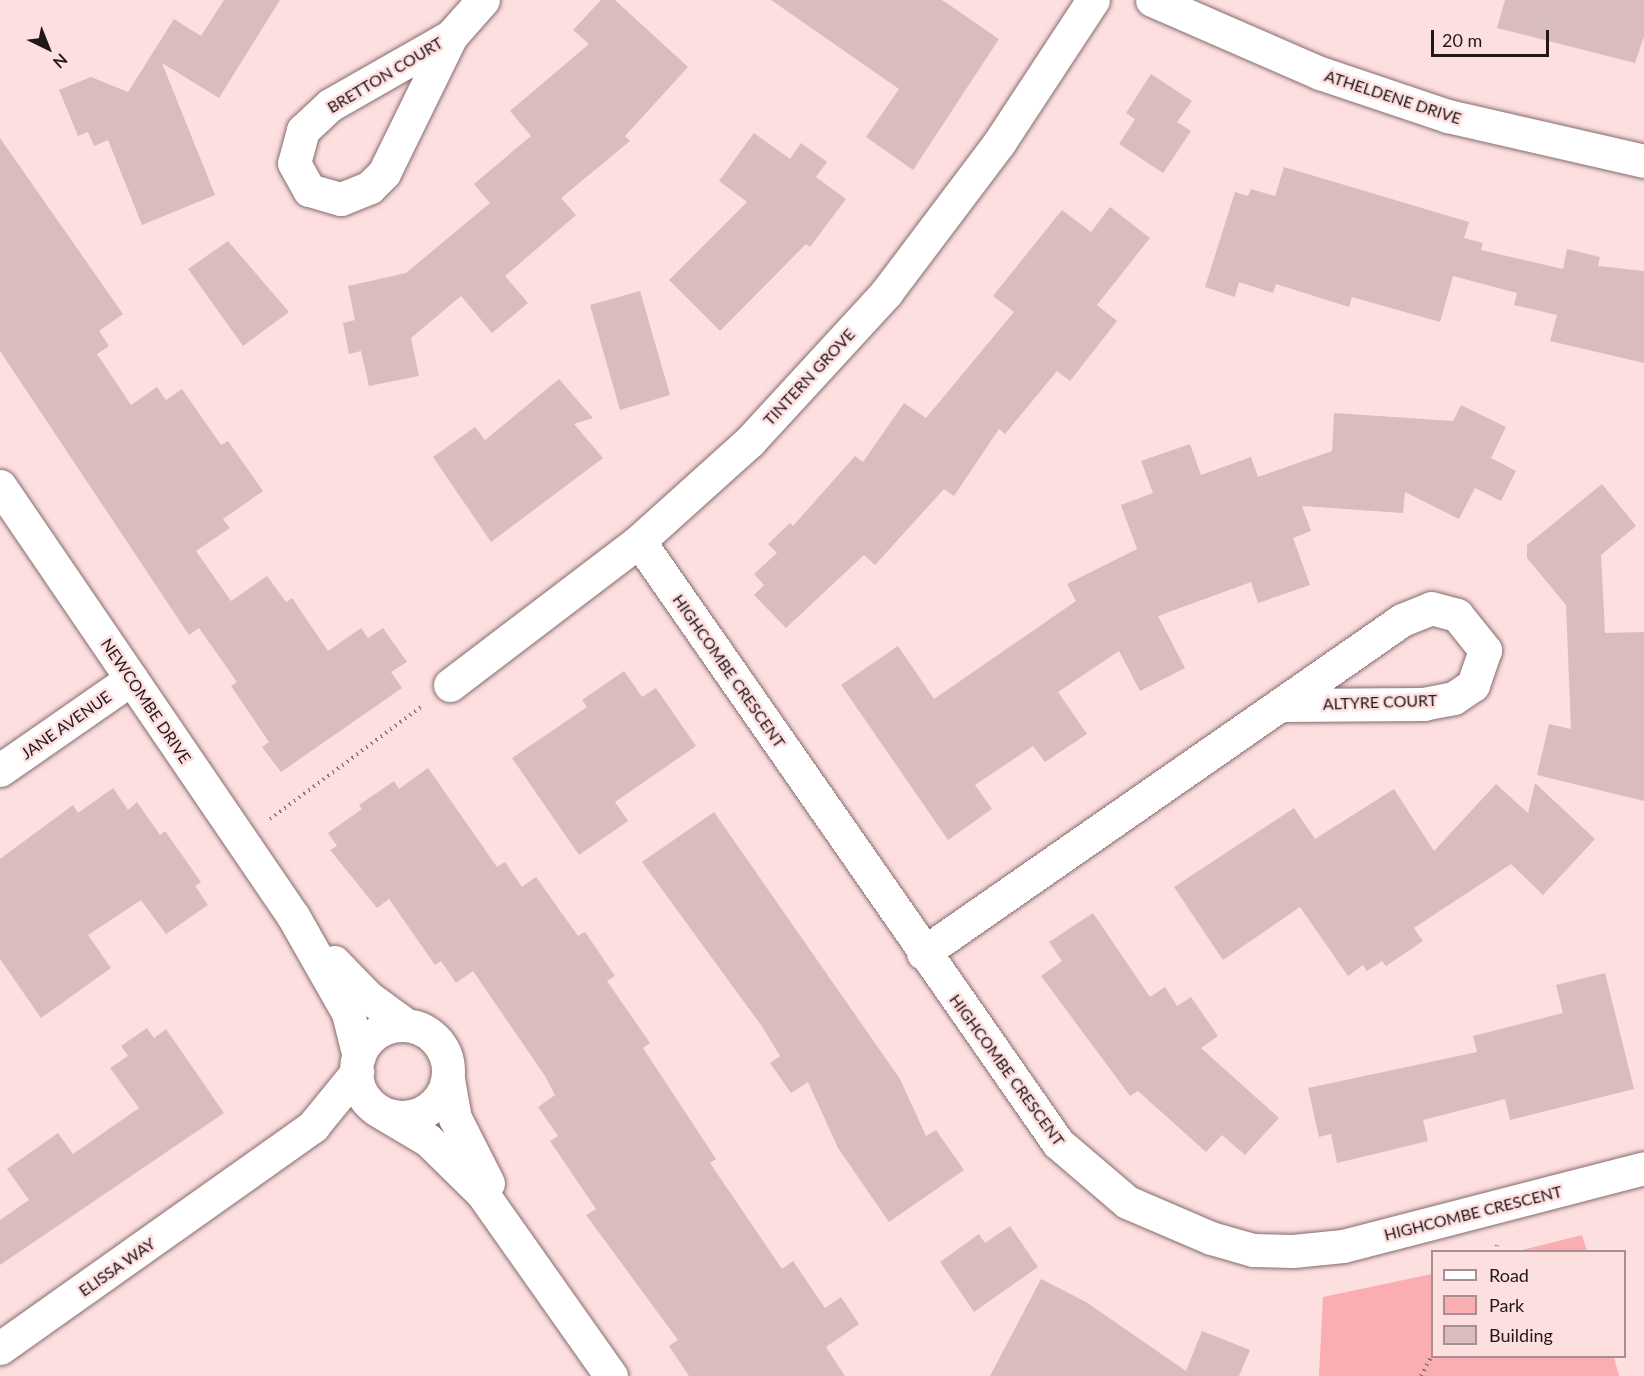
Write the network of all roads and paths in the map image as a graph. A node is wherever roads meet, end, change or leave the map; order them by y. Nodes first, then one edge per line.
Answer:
1 (483, 0) edge
2 (1093, 0) edge
3 (1152, 0) edge
4 (451, 36) junction
5 (1644, 161) edge
6 (0, 486) edge
7 (639, 541) junction
8 (131, 679) junction
9 (450, 685) joint
10 (1283, 705) junction
11 (0, 770) edge
12 (241, 840) junction
13 (293, 916) junction
14 (923, 953) junction
15 (406, 1025) junction
16 (358, 1064) junction
17 (448, 1079) junction
18 (381, 1112) junction
19 (1644, 1168) edge
20 (234, 1185) junction
21 (513, 1230) junction
22 (0, 1348) edge
23 (1431, 1357) edge
24 (611, 1376) edge
25 (1421, 1376) edge

1 - 4 street, BRETTON COURT
2 - 7 street, TINTERN GROVE
3 - 5 street, ATHELDENE DRIVE
4 - 4 street, BRETTON COURT
6 - 8 street, NEWCOMBE DRIVE
7 - 9 street, TINTERN GROVE
7 - 14 street, HIGHCOMBE CRESCENT
8 - 11 street, JANE AVENUE
8 - 12 street, NEWCOMBE DRIVE
9 - 12 path
10 - 10 street, ALTYRE COURT
10 - 14 street, ALTYRE COURT
12 - 13 street, NEWCOMBE DRIVE
13 - 15 street, NEWCOMBE DRIVE
13 - 16 street, NEWCOMBE DRIVE
14 - 19 street, HIGHCOMBE CRESCENT
15 - 16 street
15 - 17 street
16 - 18 street
16 - 20 street, ELISSA WAY
17 - 18 street
17 - 21 street
18 - 20 street, ELISSA WAY
18 - 21 street
20 - 22 street, ELISSA WAY
21 - 24 street
23 - 25 path

